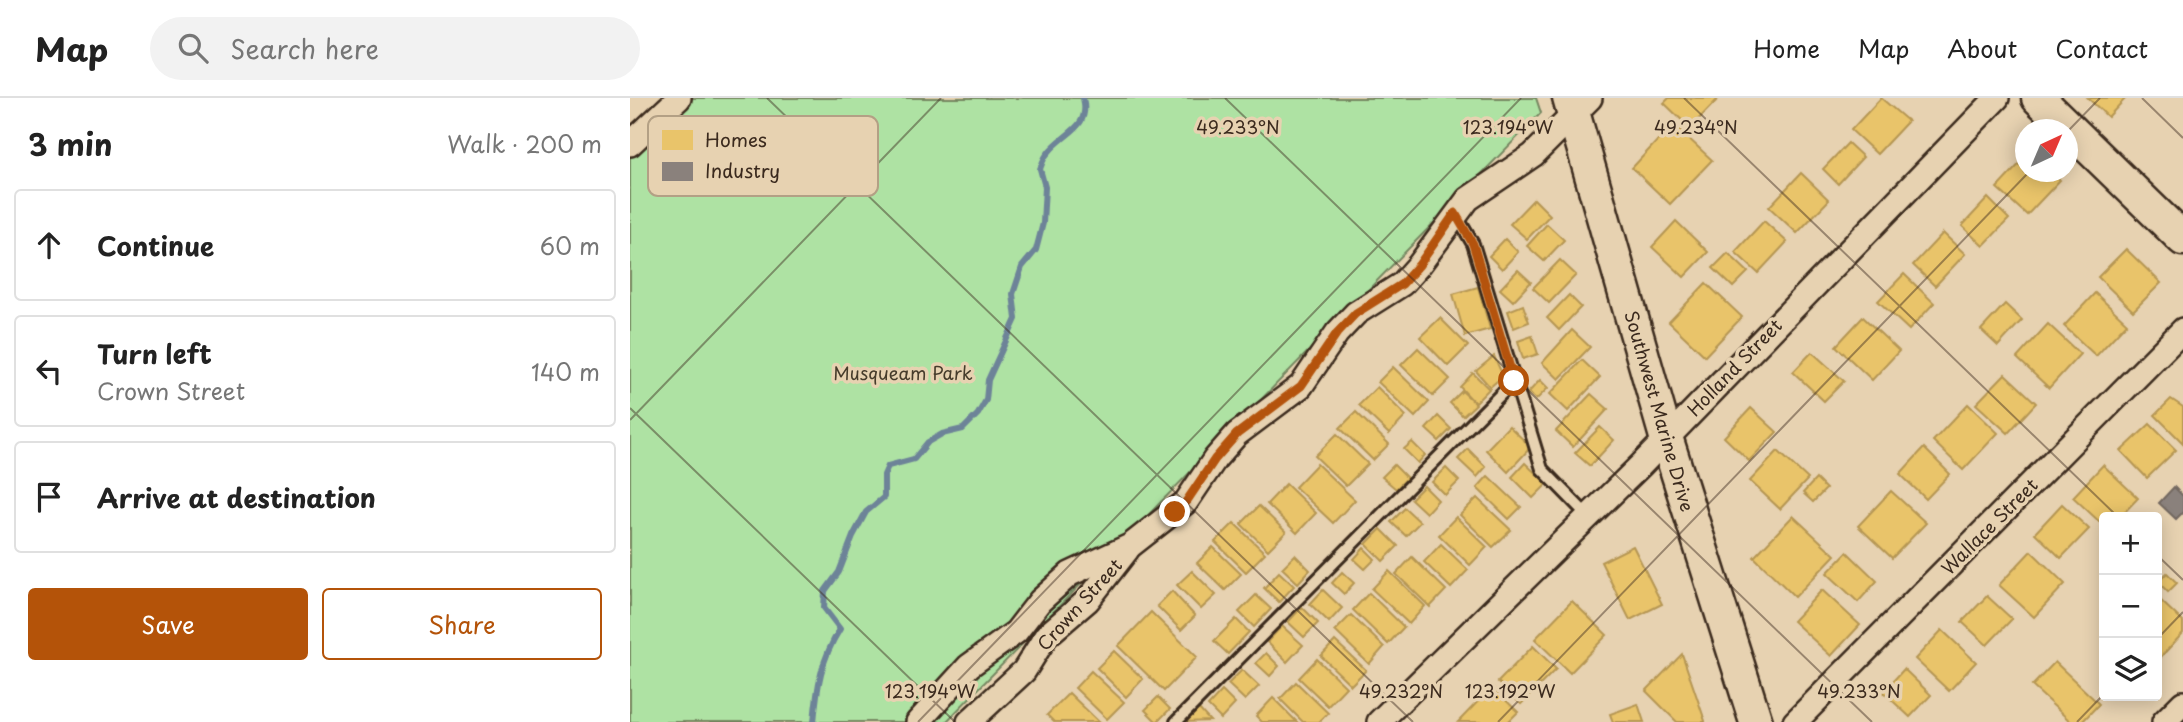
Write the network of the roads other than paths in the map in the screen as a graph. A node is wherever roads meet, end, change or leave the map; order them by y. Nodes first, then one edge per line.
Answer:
1 (679, 98) edge
2 (1997, 98) edge
3 (2038, 98) edge
4 (1578, 103) edge
5 (660, 116) edge
6 (648, 127) edge
7 (630, 144) edge
8 (1455, 213) junction
9 (2183, 239) edge
10 (2183, 330) edge
11 (1514, 381) junction
12 (1666, 437) junction
13 (1587, 515) junction
14 (1130, 546) junction
15 (2183, 703) edge
16 (918, 722) edge
17 (969, 722) edge
18 (1176, 722) edge
19 (1379, 722) edge
20 (1756, 722) edge
21 (1795, 722) edge
22 (2164, 722) edge

1 - 5 street
2 - 12 street, Holland Street
3 - 9 main road
4 - 8 street, Crown Street
4 - 12 main road, Southwest Marine Drive
6 - 7 street
8 - 11 lane
8 - 14 street, Crown Street
10 - 21 street, Wallace Street
11 - 13 lane
11 - 18 lane
12 - 13 street, Holland Street
12 - 20 main road, Southwest Marine Drive
13 - 19 street, Holland Street
14 - 16 street, Crown Street
14 - 17 street, Crown Street
15 - 22 street

